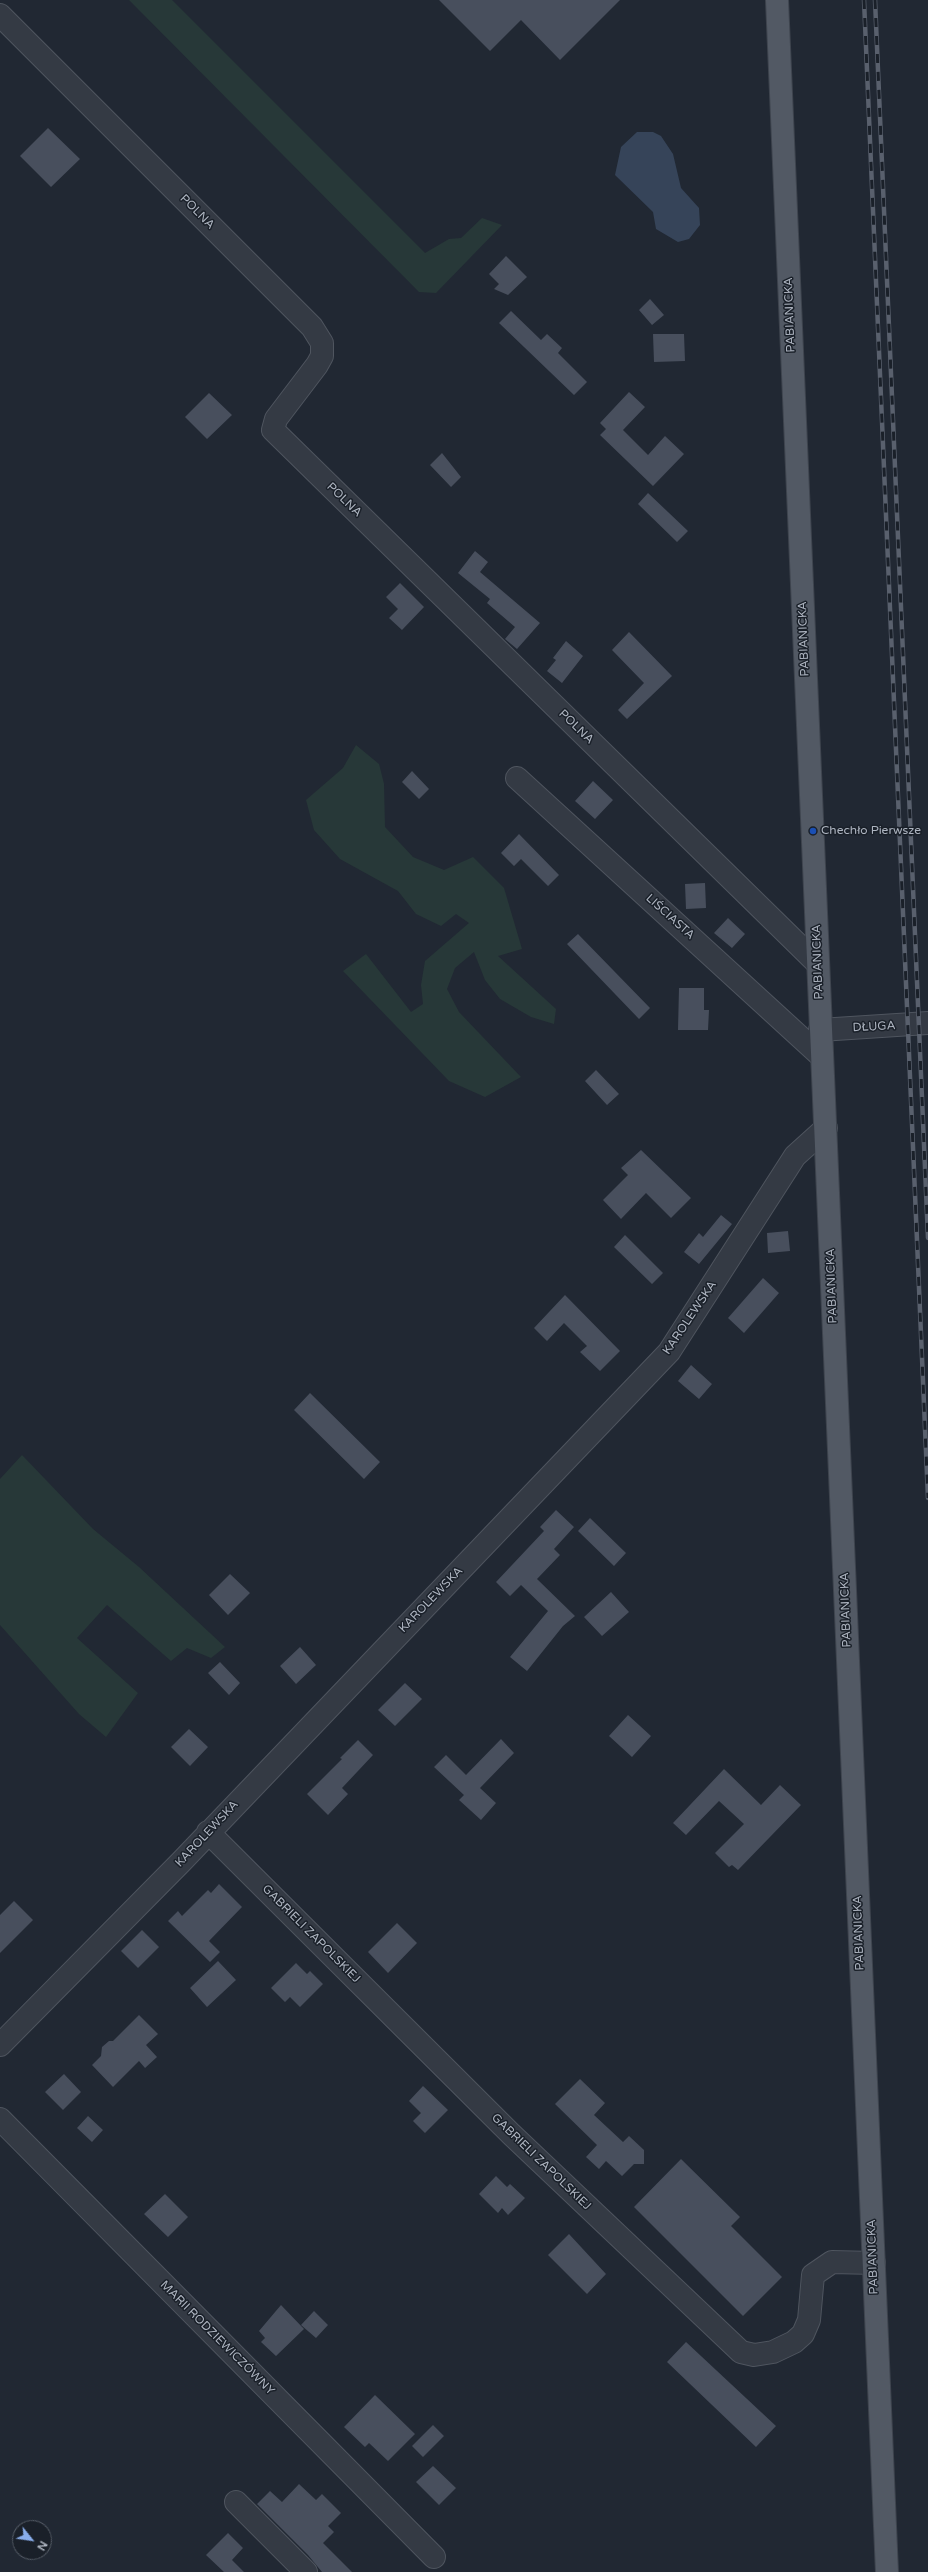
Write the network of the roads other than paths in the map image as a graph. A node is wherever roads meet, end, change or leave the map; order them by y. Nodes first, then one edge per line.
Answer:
1 (777, 0) edge
2 (0, 16) edge
3 (517, 778) dead end
4 (817, 963) junction
5 (928, 1024) edge
6 (820, 1030) junction
7 (822, 1057) junction
8 (826, 1128) junction
9 (208, 1832) junction
10 (0, 2045) edge
11 (0, 2119) edge
12 (874, 2263) junction
13 (236, 2502) dead end
14 (434, 2557) dead end
15 (306, 2572) edge
16 (887, 2572) edge

1 - 4 main road, PABIANICKA
2 - 4 street, POLNA
3 - 7 street, LIŚCIASTA
4 - 6 main road, PABIANICKA
5 - 6 street, DŁUGA
6 - 7 main road, PABIANICKA
7 - 8 main road, PABIANICKA
8 - 9 street, KAROLEWSKA
8 - 12 main road, PABIANICKA
9 - 10 street, KAROLEWSKA
9 - 12 street, GABRIELI ZAPOLSKIEJ
11 - 14 street, MARII RODZIEWICZÓWNY
12 - 16 main road, PABIANICKA
13 - 15 street

